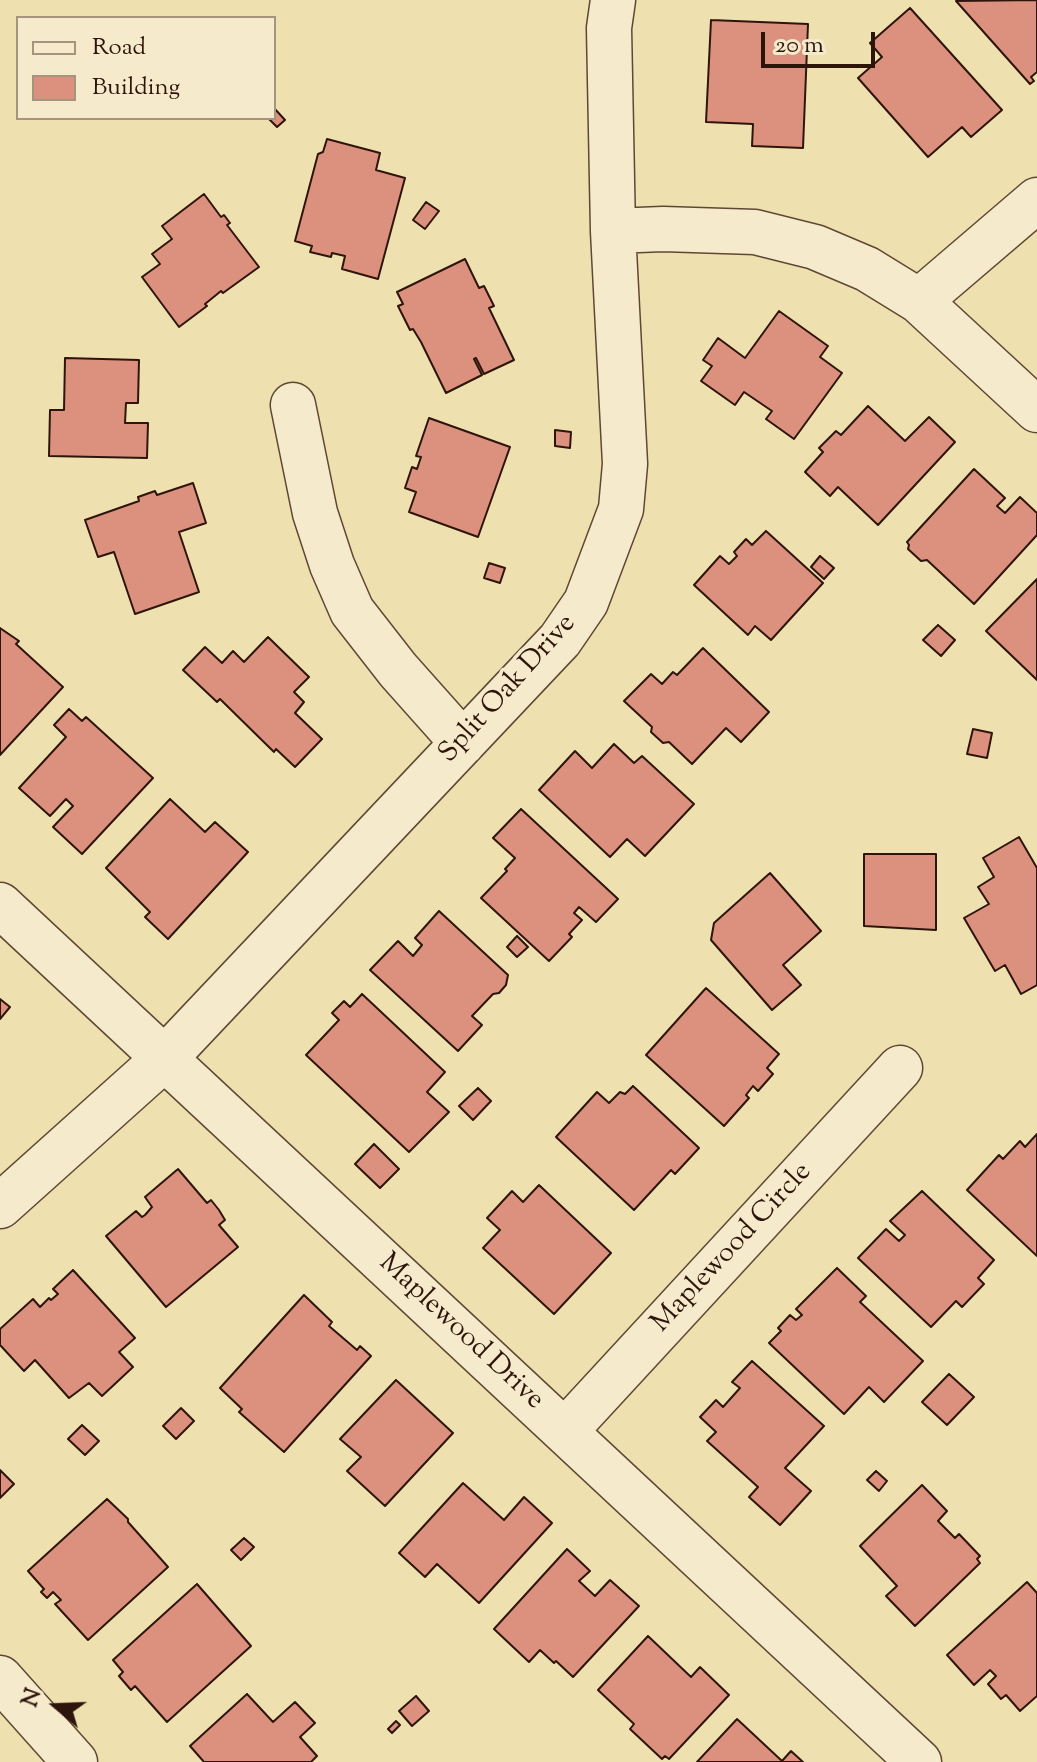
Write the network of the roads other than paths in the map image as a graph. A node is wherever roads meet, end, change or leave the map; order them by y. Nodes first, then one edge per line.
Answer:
1 (613, 0) edge
2 (1037, 200) edge
3 (613, 231) junction
4 (919, 301) junction
5 (293, 405) dead end
6 (1037, 410) edge
7 (463, 743) junction
8 (0, 905) edge
9 (165, 1058) junction
10 (900, 1068) dead end
11 (0, 1206) edge
12 (566, 1430) junction
13 (0, 1678) edge
14 (75, 1762) edge
15 (919, 1762) edge

1 - 3 street, Split Oak Drive
2 - 4 street
3 - 4 street
3 - 7 street, Split Oak Drive
4 - 6 street
5 - 7 street
7 - 9 street, Split Oak Drive
8 - 9 street, Maplewood Drive
9 - 11 street, Split Oak Drive
9 - 12 street, Maplewood Drive
10 - 12 street, Maplewood Circle
12 - 15 street, Maplewood Drive
13 - 14 street

